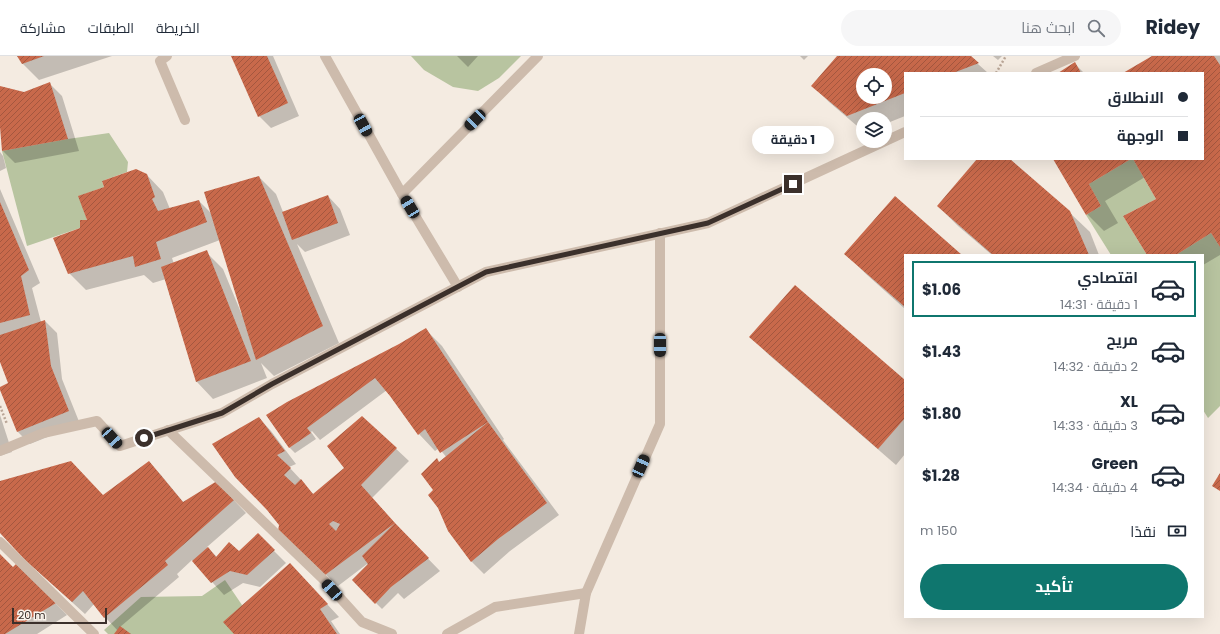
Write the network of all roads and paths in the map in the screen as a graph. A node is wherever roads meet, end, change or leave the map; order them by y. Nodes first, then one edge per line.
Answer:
1 (167, 56) edge
2 (325, 56) edge
3 (538, 56) edge
4 (1006, 56) edge
5 (1075, 56) edge
6 (997, 72) edge
7 (1038, 72) edge
8 (185, 120) dead end
9 (904, 132) edge
10 (402, 194) junction
11 (660, 233) junction
12 (458, 287) junction
13 (168, 430) junction
14 (0, 451) edge
15 (0, 542) edge
16 (586, 593) junction
17 (94, 634) edge
18 (392, 634) edge
19 (448, 634) edge
20 (580, 634) edge

1 - 8 street
2 - 10 street
3 - 10 street
4 - 6 path
5 - 7 street
9 - 11 street
10 - 12 street
11 - 12 street
11 - 16 street
12 - 13 street
13 - 14 street
13 - 18 street
15 - 17 street
16 - 19 street
16 - 20 street

